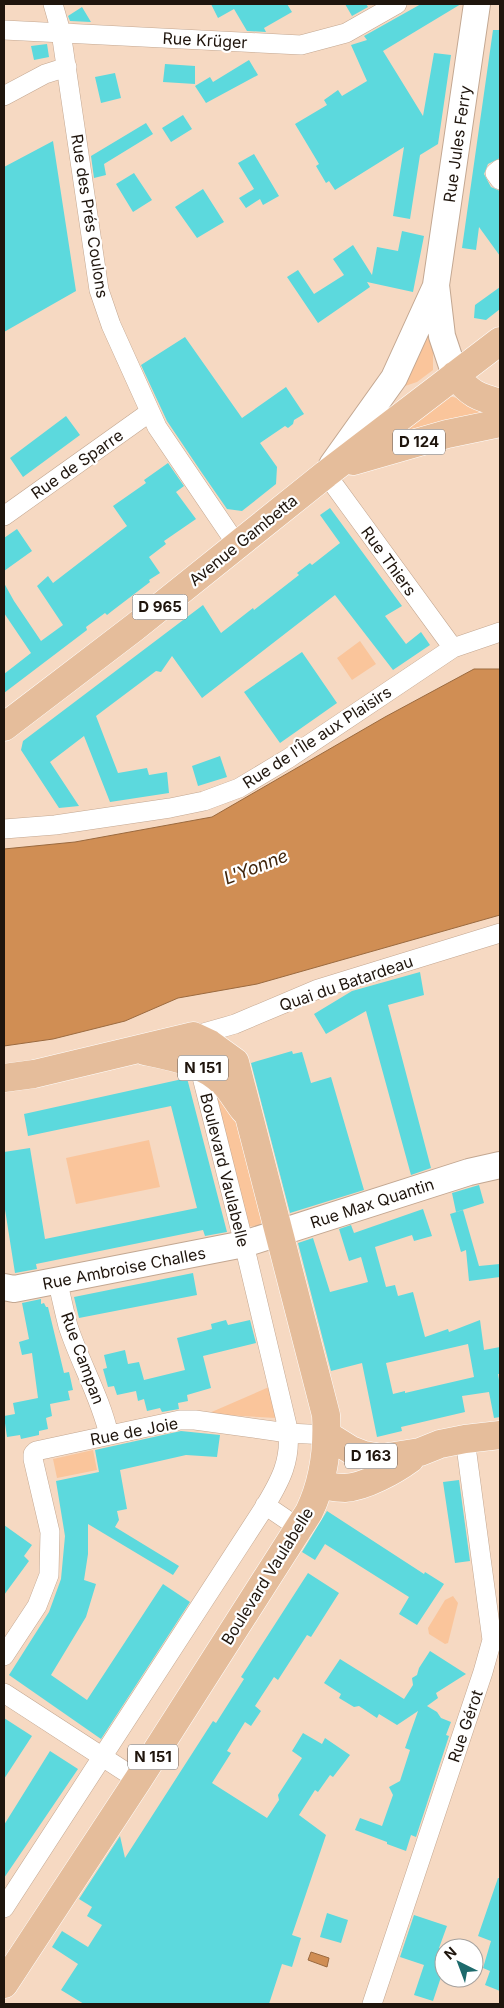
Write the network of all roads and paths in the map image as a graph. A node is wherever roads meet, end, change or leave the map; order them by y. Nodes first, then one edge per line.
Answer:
1 (53, 4) edge
2 (397, 4) edge
3 (477, 4) edge
4 (4, 30) edge
5 (62, 32) junction
6 (67, 67) junction
7 (4, 96) edge
8 (500, 169) edge
9 (500, 180) edge
10 (436, 285) junction
11 (500, 341) edge
12 (455, 375) junction
13 (500, 403) edge
14 (150, 412) junction
15 (500, 423) edge
16 (333, 469) junction
17 (4, 516) edge
18 (237, 545) junction
19 (500, 632) edge
20 (453, 648) junction
21 (4, 727) edge
22 (4, 828) edge
23 (500, 933) edge
24 (235, 1024) junction
25 (193, 1036) junction
26 (140, 1050) junction
27 (235, 1062) junction
28 (199, 1065) junction
29 (4, 1078) edge
30 (248, 1115) junction
31 (500, 1165) edge
32 (280, 1233) junction
33 (244, 1244) junction
34 (57, 1280) junction
35 (4, 1288) edge
36 (288, 1432) junction
37 (109, 1435) junction
38 (327, 1435) junction
39 (500, 1435) edge
40 (465, 1439) junction
41 (420, 1452) junction
42 (321, 1485) junction
43 (265, 1505) junction
44 (299, 1528) junction
45 (4, 1656) edge
46 (4, 1693) edge
47 (100, 1757) junction
48 (138, 1780) junction
49 (4, 1908) edge
50 (4, 1984) edge
51 (372, 2004) edge

1 - 5 street, Rue des Prés Coulons
2 - 5 street, Rue Krüger
3 - 10 main road, Rue Jules Ferry
4 - 5 street, Rue Krüger
5 - 6 street, Rue des Prés Coulons
6 - 7 street
6 - 14 street, Rue des Prés Coulons
8 - 9 street
10 - 12 main road, Rue Jules Ferry
10 - 16 main road, Rue Jules Ferry
11 - 12 main road, Avenue Gambetta
12 - 13 main road
12 - 16 main road, Avenue Gambetta
14 - 17 street, Rue de Sparre
14 - 18 street, Rue des Prés Coulons
15 - 16 main road, Avenue Gambetta / D 124
16 - 18 main road, Avenue Gambetta / D 965
16 - 20 street, Rue Thiers
18 - 21 main road, Avenue Gambetta / D 965
19 - 20 street, Rue de l'Île aux Plaisirs
20 - 22 street, Rue de l'Île aux Plaisirs
23 - 24 street, Quai du Batardeau
24 - 25 street, Quai du Batardeau
24 - 27 street, Boulevard Vaulabelle / N 151
25 - 26 main road, Boulevard Vaulabelle / N 151
25 - 27 main road, N 151
26 - 28 main road, Boulevard Vaulabelle / N 151
26 - 29 main road, Boulevard Vaulabelle / N 151
27 - 30 main road, Boulevard Vaulabelle / N 151
28 - 30 main road, Boulevard Vaulabelle / N 151
28 - 33 street, Boulevard Vaulabelle
30 - 32 main road, Boulevard Vaulabelle / N 151
31 - 32 main road, Rue Max Quantin
32 - 33 main road, Rue Max Quantin
32 - 38 main road, Boulevard Vaulabelle / N 151
33 - 34 main road, Rue Ambroise Challes
33 - 36 street, Boulevard Vaulabelle
34 - 35 main road, Rue Ambroise Challes
34 - 37 street, Rue Campan
36 - 37 street, Rue de Joie
36 - 38 street, Rue de Joie
36 - 43 street, Boulevard Vaulabelle
37 - 45 street, Rue de Joie
38 - 41 main road, D 163
38 - 42 main road, Boulevard Vaulabelle / N 151
39 - 40 main road, D 163
40 - 41 main road, D 163
40 - 51 street, Rue Gérot
41 - 42 main road
42 - 44 main road, Boulevard Vaulabelle / N 151
43 - 44 street
43 - 47 street, Boulevard Vaulabelle
44 - 48 main road, Boulevard Vaulabelle / N 151
46 - 47 street
47 - 48 street
47 - 49 street, Boulevard Vaulabelle
48 - 50 main road, Boulevard Vaulabelle / N 151

